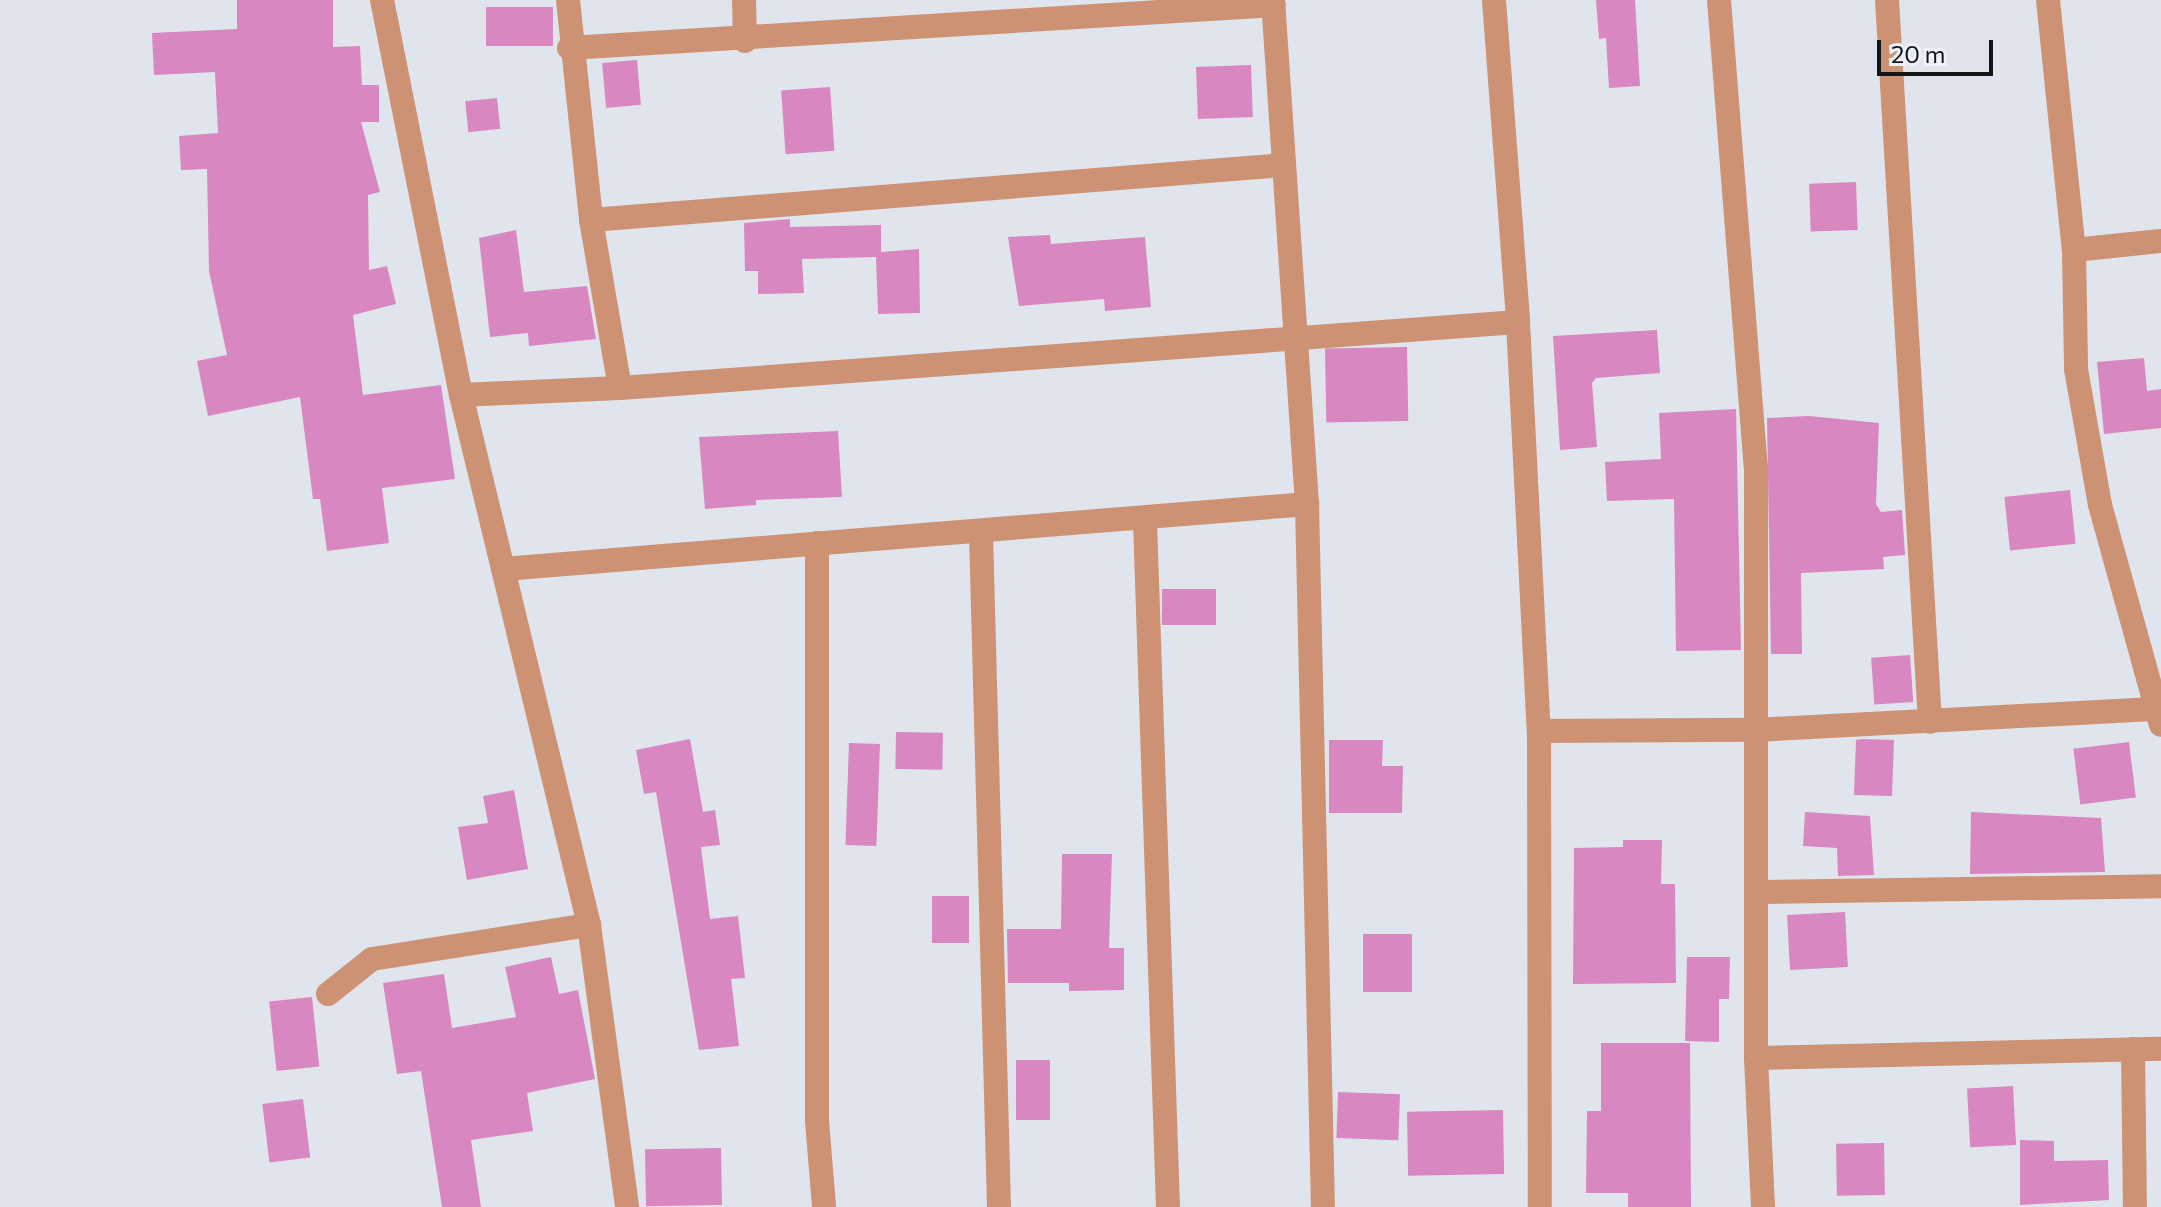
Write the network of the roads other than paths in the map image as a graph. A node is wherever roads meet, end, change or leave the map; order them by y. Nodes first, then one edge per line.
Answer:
1 (382, 0) edge
2 (568, 0) edge
3 (744, 0) edge
4 (1494, 0) edge
5 (1719, 0) edge
6 (1887, 0) edge
7 (2048, 0) edge
8 (1273, 2) edge
9 (745, 41) junction
10 (569, 48) junction
11 (1284, 165) junction
12 (591, 220) junction
13 (2161, 241) edge
14 (2074, 250) junction
15 (1518, 322) junction
16 (1294, 338) junction
17 (620, 388) junction
18 (461, 395) junction
19 (1307, 504) junction
20 (1145, 521) junction
21 (981, 533) junction
22 (817, 543) junction
23 (503, 569) junction
24 (2159, 717) edge
25 (1930, 722) junction
26 (1754, 730) junction
27 (1539, 731) junction
28 (2161, 886) edge
29 (1756, 892) junction
30 (589, 925) junction
31 (328, 994) dead end
32 (2133, 1049) junction
33 (2161, 1049) edge
34 (1756, 1058) junction
35 (627, 1207) edge
36 (824, 1207) edge
37 (999, 1207) edge
38 (1168, 1207) edge
39 (1323, 1207) edge
40 (1540, 1207) edge
41 (1763, 1207) edge
42 (2135, 1207) edge

1 - 18 street
2 - 10 street
3 - 9 street
4 - 15 street
5 - 26 street
6 - 25 street
7 - 14 street
8 - 9 street
8 - 11 street
9 - 10 street
10 - 12 street
11 - 12 street
11 - 16 street
12 - 17 street
13 - 14 street
14 - 24 street
15 - 16 street
15 - 27 street
16 - 17 street
16 - 19 street
17 - 18 street
18 - 23 street
19 - 20 street
19 - 39 street
20 - 21 street
20 - 38 street
21 - 22 street
21 - 37 street
22 - 23 street
22 - 36 street
23 - 30 street
24 - 25 street
25 - 26 street
26 - 27 street
26 - 29 street
27 - 40 street
28 - 29 street
29 - 34 street
30 - 31 street
30 - 35 street
32 - 33 street
32 - 34 street
32 - 42 street
34 - 41 street

